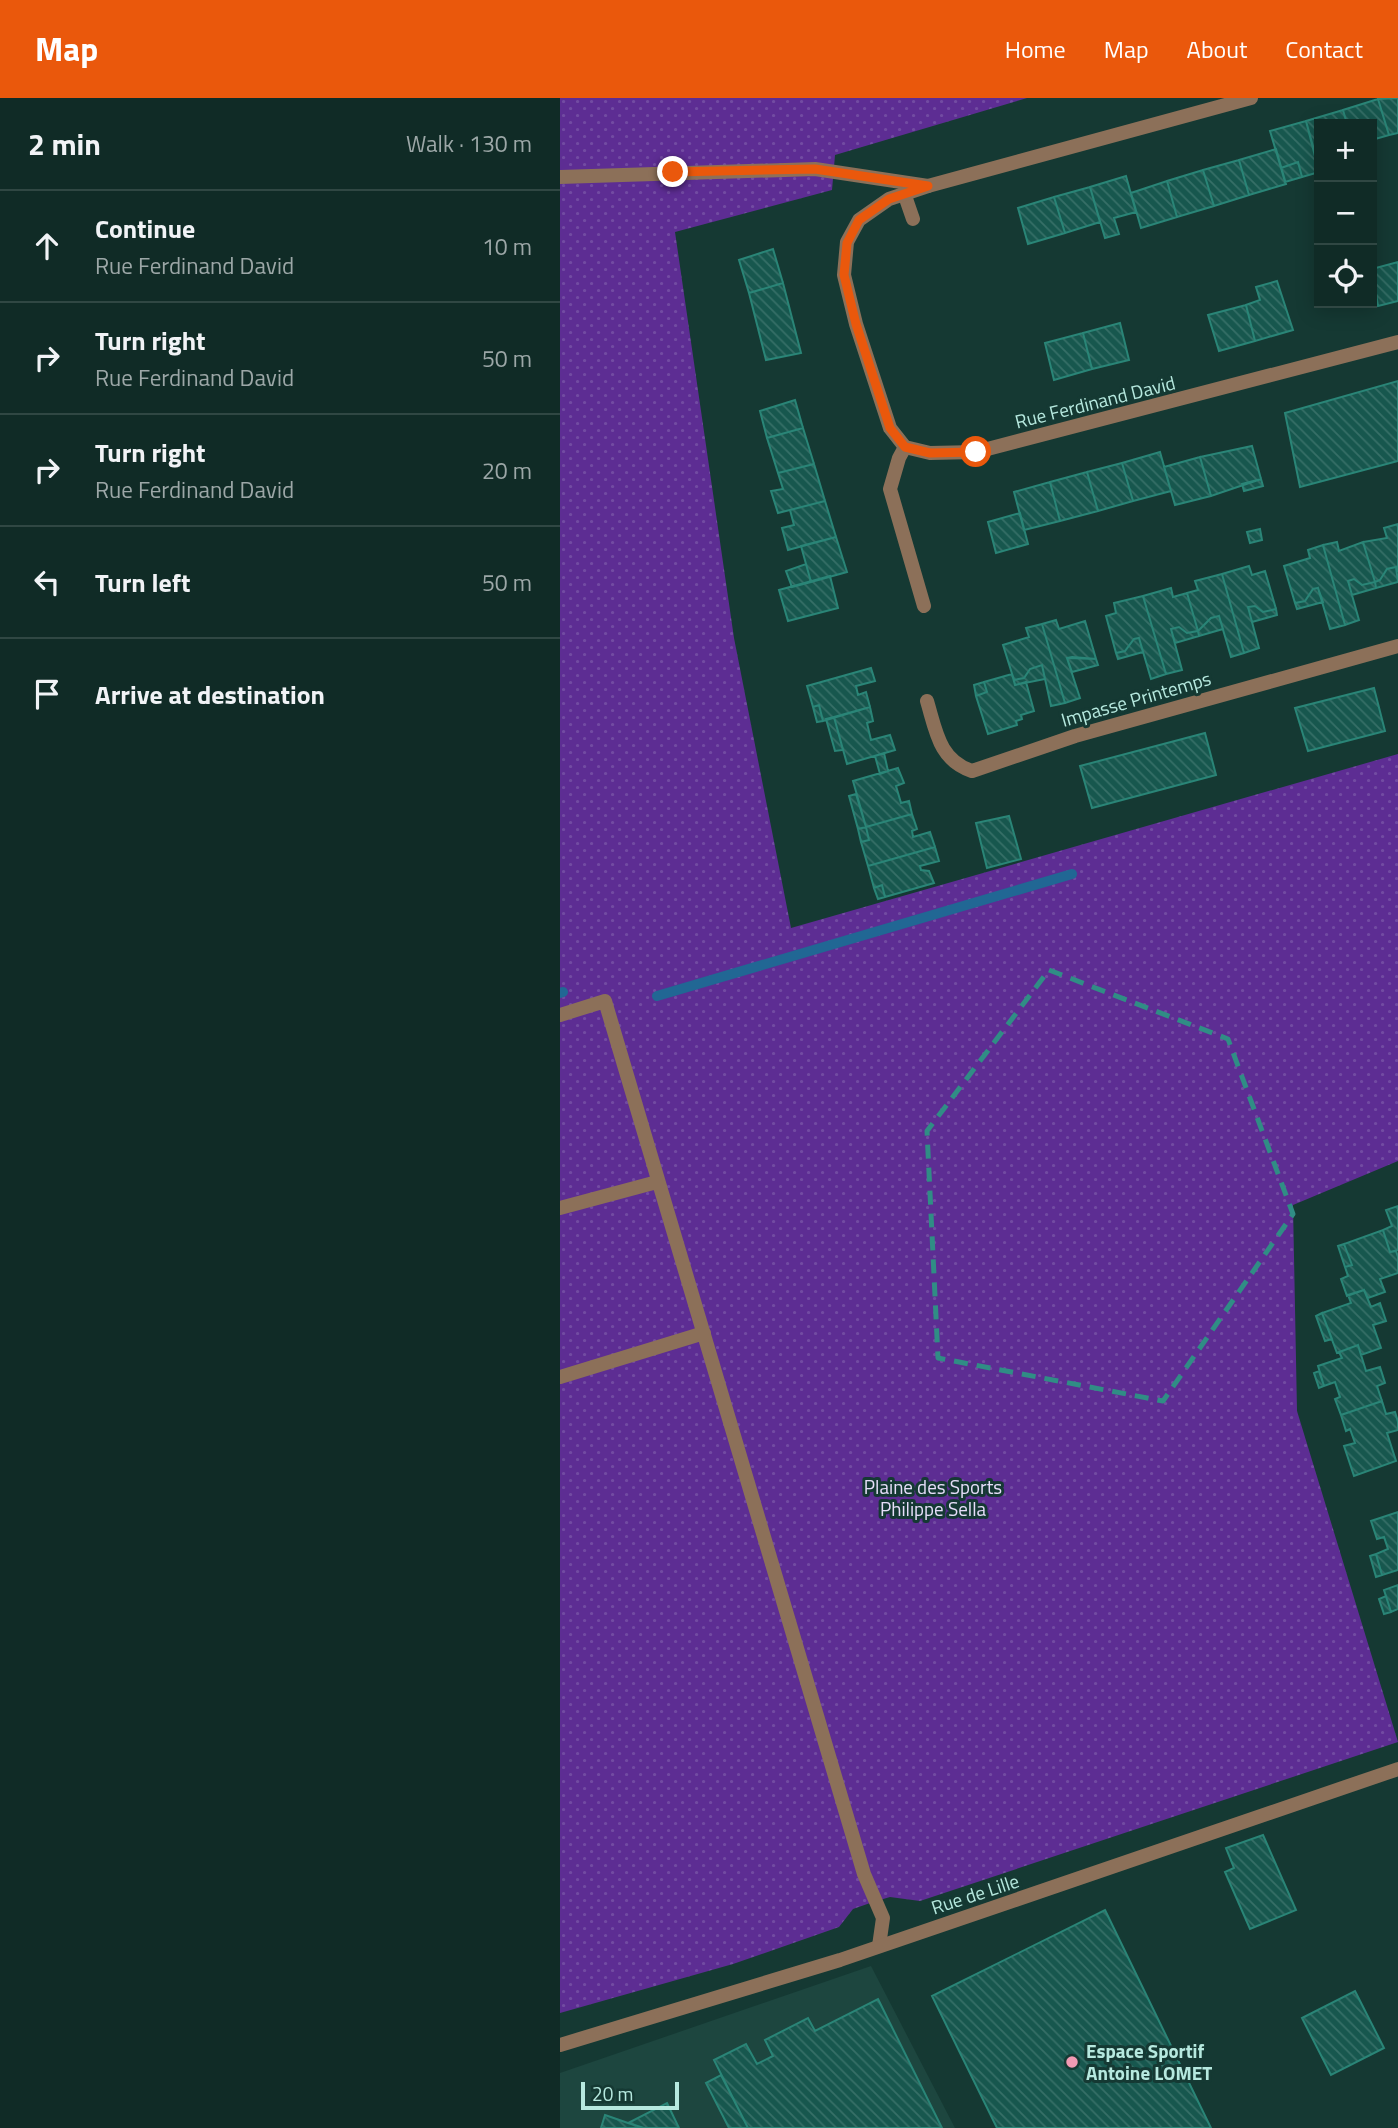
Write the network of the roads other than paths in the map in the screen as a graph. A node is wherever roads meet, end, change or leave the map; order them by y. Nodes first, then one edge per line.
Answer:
1 (1251, 98) edge
2 (560, 177) edge
3 (928, 186) junction
4 (904, 193) junction
5 (913, 219) dead end
6 (1398, 342) edge
7 (905, 447) junction
8 (924, 606) dead end
9 (1398, 646) edge
10 (927, 701) dead end
11 (560, 1015) edge
12 (657, 1182) junction
13 (560, 1208) edge
14 (704, 1333) junction
15 (560, 1377) edge
16 (1398, 1769) edge
17 (879, 1946) junction
18 (560, 2045) edge

1 - 3 street
2 - 3 street
3 - 4 street
4 - 5 street
4 - 7 street
6 - 7 street, Rue Ferdinand David
7 - 8 street
9 - 10 street, Impasse Printemps
11 - 12 street
12 - 13 street
12 - 14 street
14 - 15 street
14 - 17 street
16 - 17 street, Rue de Lille
17 - 18 street, Rue de Lille

